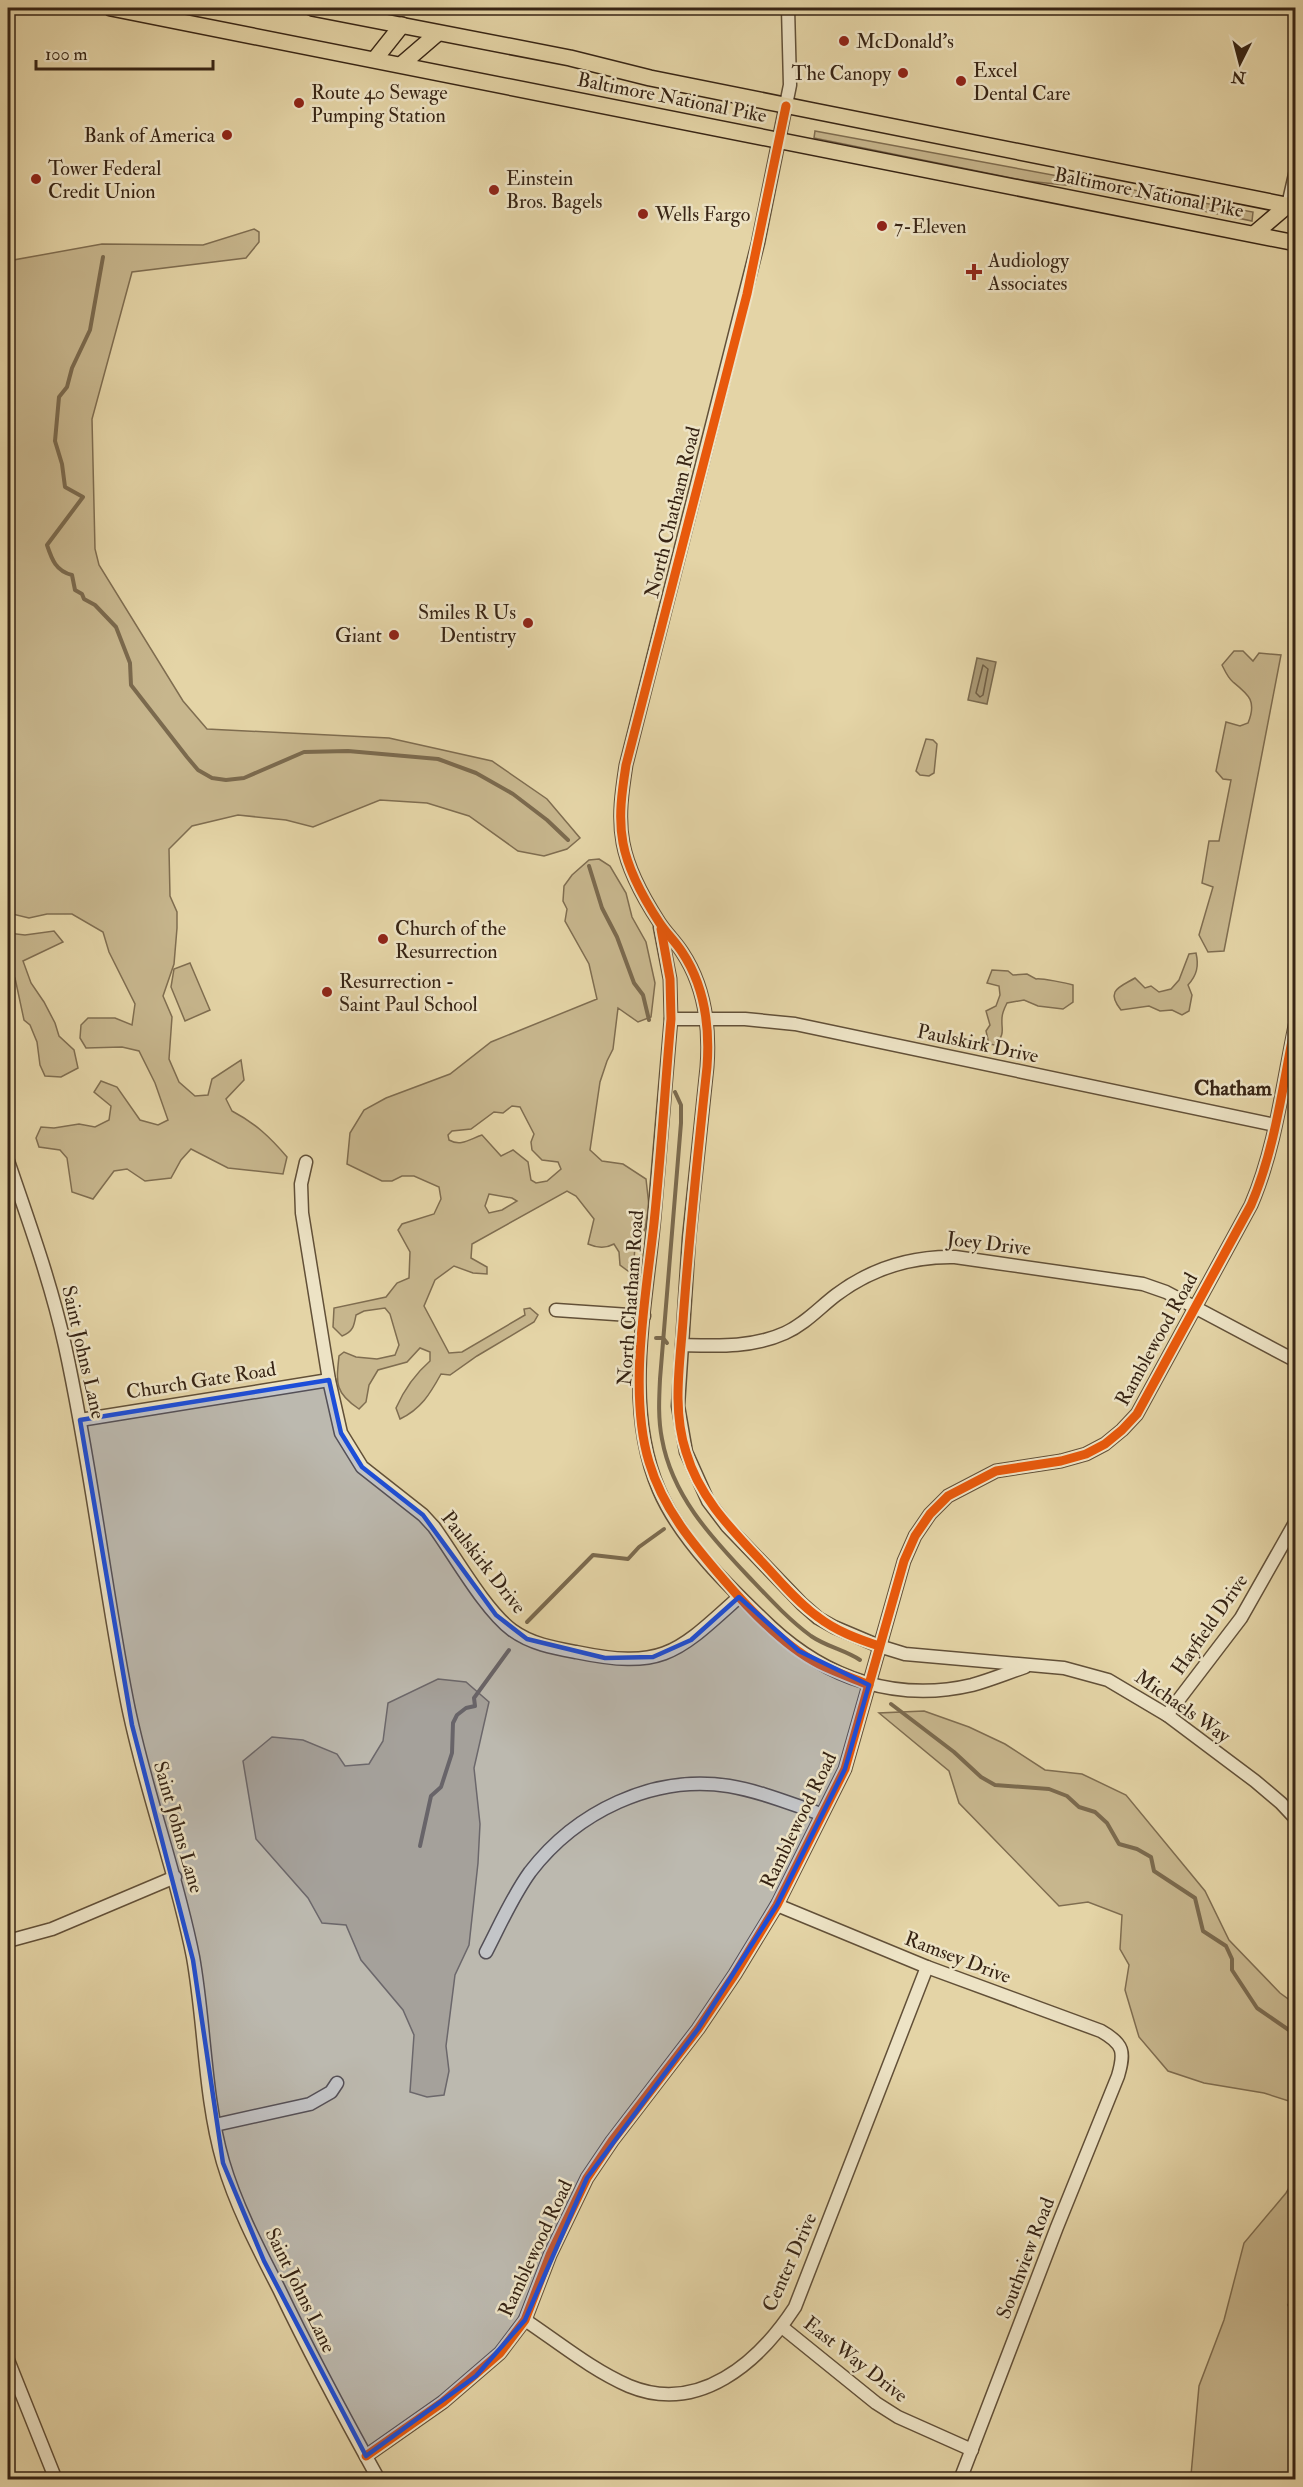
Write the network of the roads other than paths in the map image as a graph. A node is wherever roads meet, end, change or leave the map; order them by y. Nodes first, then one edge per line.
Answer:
1 (111, 8) edge
2 (312, 8) edge
3 (788, 8) edge
4 (402, 25) junction
5 (438, 33) junction
6 (375, 58) junction
7 (402, 64) junction
8 (786, 105) junction
9 (780, 140) junction
10 (1296, 170) edge
11 (1292, 206) edge
12 (1254, 234) junction
13 (1296, 243) edge
14 (659, 923) junction
15 (670, 1019) junction
16 (707, 1019) junction
17 (1296, 1021) edge
18 (1275, 1125) junction
19 (8, 1161) edge
20 (306, 1162) dead end
21 (1194, 1306) junction
22 (556, 1310) dead end
23 (644, 1316) junction
24 (682, 1345) junction
25 (1296, 1361) edge
26 (329, 1380) junction
27 (80, 1420) junction
28 (1296, 1521) edge
29 (739, 1597) junction
30 (879, 1646) junction
31 (1028, 1666) junction
32 (869, 1685) junction
33 (1167, 1715) junction
34 (821, 1814) junction
35 (1296, 1819) edge
36 (175, 1877) junction
37 (777, 1905) junction
38 (8, 1941) edge
39 (486, 1952) dead end
40 (927, 1966) junction
41 (1121, 2049) joint
42 (337, 2083) dead end
43 (215, 2125) junction
44 (525, 2320) junction
45 (782, 2327) junction
46 (8, 2360) edge
47 (972, 2450) junction
48 (366, 2456) junction
49 (56, 2480) edge
50 (379, 2480) edge
51 (960, 2480) edge

1 - 6 main road, Baltimore National Pike
2 - 4 main road, Baltimore National Pike
3 - 8 street, North Chatham Road
4 - 5 main road, Baltimore National Pike
4 - 6 main road
5 - 7 main road
5 - 8 main road, Baltimore National Pike
6 - 7 main road, Baltimore National Pike
7 - 9 main road, Baltimore National Pike
8 - 9 street, North Chatham Road
8 - 11 main road, Baltimore National Pike
9 - 12 main road, Baltimore National Pike
9 - 14 street, North Chatham Road
10 - 11 street
11 - 12 main road
12 - 13 main road, Baltimore National Pike
14 - 15 street, North Chatham Road
14 - 16 street, North Chatham Road
15 - 16 street, Paulskirk Drive
15 - 23 street, North Chatham Road
16 - 18 street, Paulskirk Drive
16 - 24 street, North Chatham Road
17 - 18 street, Ramblewood Road
18 - 21 street, Ramblewood Road
19 - 27 street, Saint Johns Lane
20 - 26 street, Paulskirk Drive
21 - 24 street, Joey Drive
21 - 25 street, Joey Drive
21 - 30 street, Ramblewood Road
22 - 23 street
23 - 29 street, North Chatham Road
24 - 30 street, North Chatham Road
26 - 27 street, Church Gate Road
26 - 29 street, Paulskirk Drive
27 - 36 street, Saint Johns Lane
28 - 33 street, Hayfield Drive
29 - 32 street, North Chatham Road
30 - 31 street, Michaels Way
30 - 32 street, Ramblewood Road
31 - 32 street, Michaels Way
31 - 33 street, Michaels Way
32 - 34 street, Ramblewood Road
33 - 35 street, Michaels Way
34 - 37 street, Ramblewood Road
34 - 39 street
36 - 38 street
36 - 43 street, Saint Johns Lane
37 - 40 street, Ramsey Drive
37 - 44 street, Ramblewood Road
40 - 41 street, Ramsey Drive
40 - 45 street, Center Drive
41 - 47 street, Southview Road
42 - 43 street
43 - 48 street, Saint Johns Lane
44 - 45 street, Center Drive
44 - 48 street, Ramblewood Road
45 - 47 street, East Way Drive
46 - 49 street
47 - 51 street, Southview Road
48 - 50 street, Saint Johns Lane

